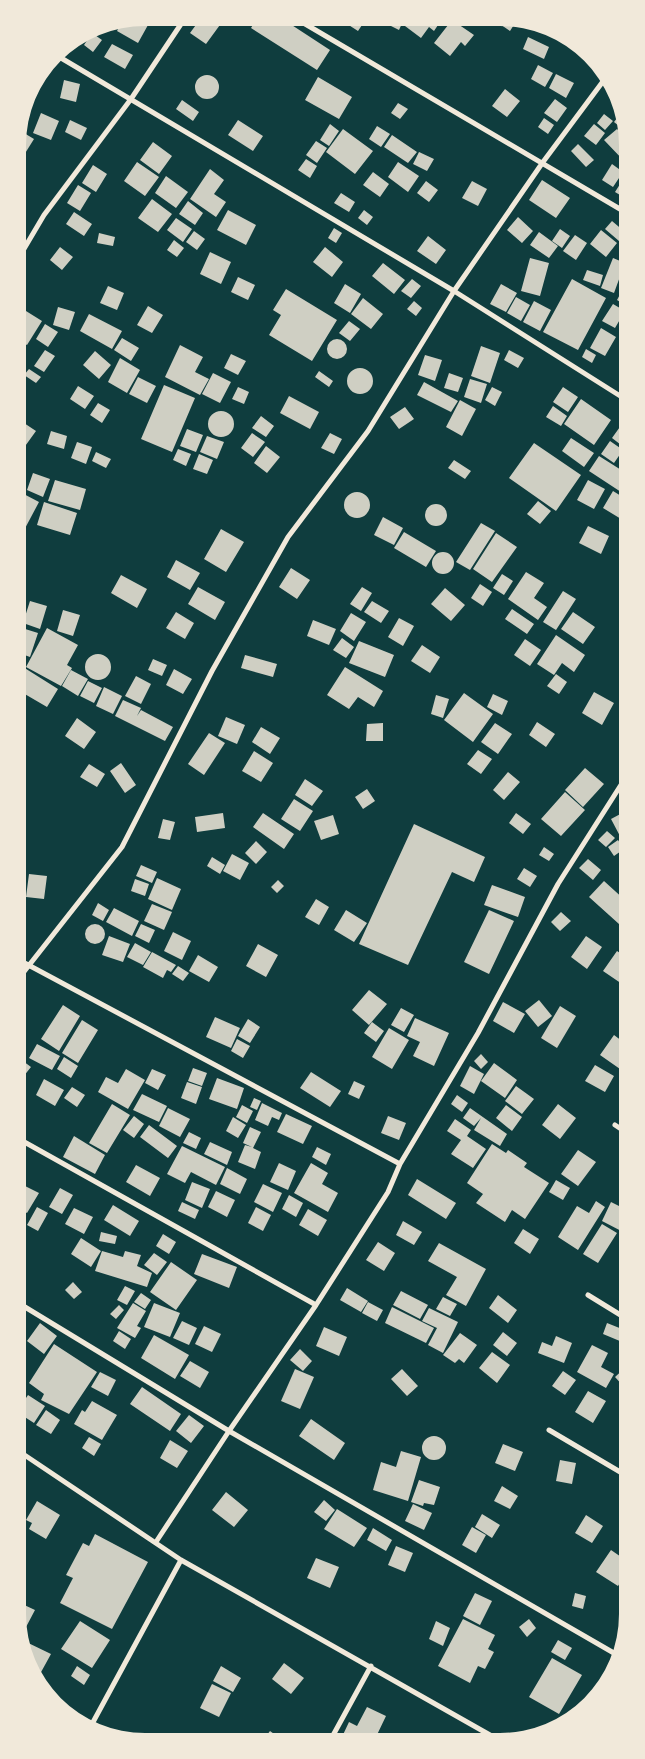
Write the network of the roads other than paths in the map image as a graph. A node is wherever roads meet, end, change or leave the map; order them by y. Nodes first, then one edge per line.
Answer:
1 (180, 26) edge
2 (310, 26) edge
3 (63, 60) edge
4 (601, 84) edge
5 (131, 100) junction
6 (543, 162) junction
7 (619, 208) edge
8 (27, 244) edge
9 (454, 291) junction
10 (619, 395) edge
11 (619, 789) edge
12 (27, 966) joint
13 (615, 1125) dead end
14 (618, 1127) edge
15 (26, 1143) edge
16 (400, 1164) junction
17 (588, 1295) dead end
18 (316, 1305) junction
19 (26, 1308) edge
20 (618, 1314) edge
21 (549, 1430) dead end
22 (228, 1431) junction
23 (26, 1456) edge
24 (618, 1471) edge
25 (156, 1542) junction
26 (181, 1560) junction
27 (613, 1652) edge
28 (371, 1666) junction
29 (93, 1721) edge
30 (334, 1733) edge
31 (487, 1733) edge

1 - 5 street
2 - 6 street
3 - 5 street
4 - 6 street
5 - 8 street
5 - 9 street
6 - 7 street
6 - 9 street
9 - 10 street
9 - 12 street
11 - 16 street
12 - 16 street
13 - 14 street
15 - 18 street
16 - 18 street
17 - 20 street
18 - 22 street
19 - 22 street
21 - 24 street
22 - 25 street
22 - 27 street
23 - 25 street
25 - 26 street
26 - 28 street
26 - 29 street
28 - 30 street
28 - 31 street

